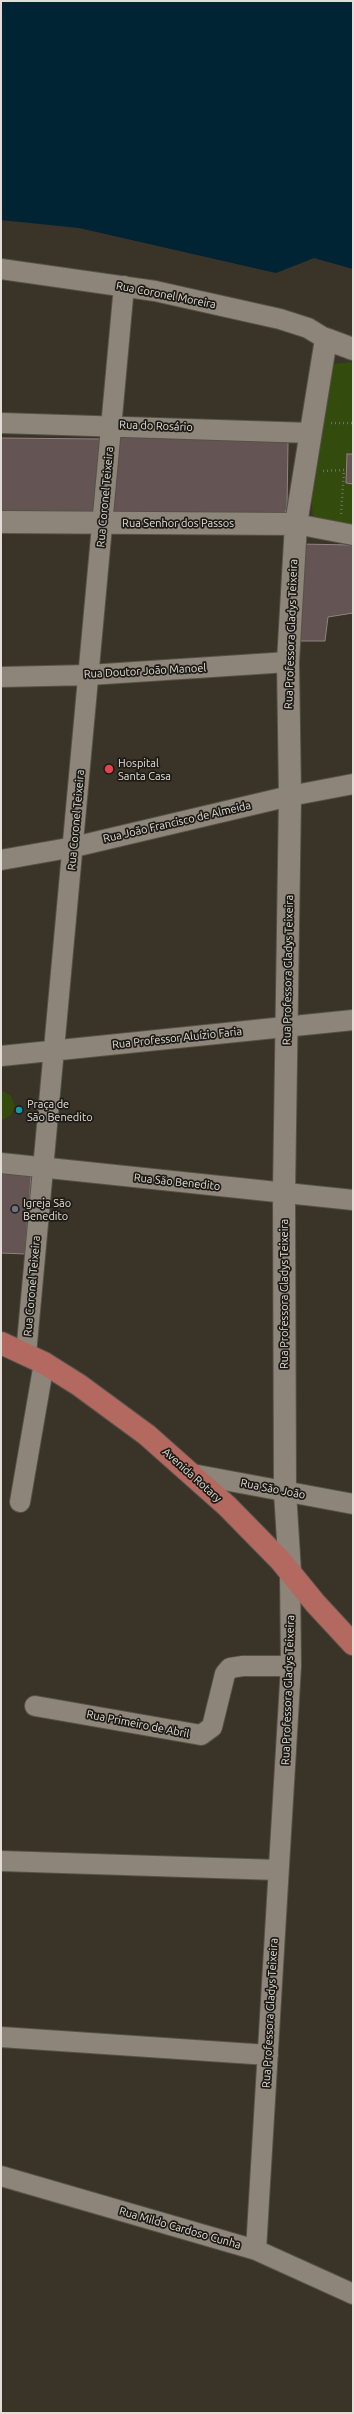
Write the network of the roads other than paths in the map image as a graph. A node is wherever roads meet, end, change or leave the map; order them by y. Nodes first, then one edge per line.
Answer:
1 (1, 269) edge
2 (124, 286) junction
3 (326, 339) junction
4 (353, 349) edge
5 (1, 423) edge
6 (111, 424) junction
7 (311, 432) junction
8 (1, 522) edge
9 (103, 523) junction
10 (296, 524) junction
11 (347, 535) edge
12 (288, 662) junction
13 (89, 675) junction
14 (1, 677) edge
15 (353, 784) edge
16 (290, 796) junction
17 (74, 846) junction
18 (1, 860) edge
19 (353, 1020) edge
20 (287, 1026) junction
21 (55, 1050) junction
22 (1, 1056) edge
23 (1, 1163) edge
24 (42, 1168) junction
25 (284, 1193) junction
26 (353, 1200) edge
27 (2, 1345) edge
28 (35, 1358) junction
29 (192, 1474) junction
30 (285, 1492) junction
31 (20, 1502) dead end
32 (353, 1504) edge
33 (290, 1572) junction
34 (353, 1644) edge
35 (291, 1666) junction
36 (35, 1706) dead end
37 (1, 1861) edge
38 (278, 1870) junction
39 (1, 2037) edge
40 (268, 2055) junction
41 (1, 2176) edge
42 (256, 2250) junction
43 (353, 2294) edge

1 - 2 street, Rua Coronel Moreira
2 - 3 street, Rua Coronel Moreira
2 - 6 street, Rua Coronel Teixeira
3 - 4 main road
3 - 7 main road, Rua Professora Gladys Teixeira
5 - 6 street, Rua do Rosário
6 - 7 street, Rua do Rosário
6 - 9 street, Rua Coronel Teixeira
7 - 10 main road, Rua Professora Gladys Teixeira
8 - 9 main road, Rua Senhor dos Passos
9 - 10 main road, Rua Senhor dos Passos
9 - 13 street, Rua Coronel Teixeira
10 - 11 street, Rua Senhor dos Passos
10 - 12 main road, Rua Professora Gladys Teixeira
12 - 13 street, Rua Doutor João Manoel
12 - 16 main road, Rua Professora Gladys Teixeira
13 - 14 street, Rua Doutor João Manoel
13 - 17 street, Rua Coronel Teixeira
15 - 16 street, Rua João Francisco de Almeida
16 - 17 street, Rua João Francisco de Almeida
16 - 20 main road, Rua Professora Gladys Teixeira
17 - 18 street, Rua João Francisco de Almeida
17 - 21 street, Rua Coronel Teixeira
19 - 20 street, Rua Professor Aluízio Faria
20 - 21 street, Rua Professor Aluízio Faria
20 - 25 main road, Rua Professora Gladys Teixeira
21 - 22 street, Rua Professor Aluízio Faria
21 - 24 street, Rua Coronel Teixeira
23 - 24 street, Rua São Benedito
24 - 25 street, Rua São Benedito
24 - 28 street, Rua Coronel Teixeira
25 - 26 street, Rua São Benedito
25 - 30 main road, Rua Professora Gladys Teixeira
27 - 28 main road, Avenida Rotary
28 - 29 main road, Avenida Rotary
28 - 31 street, Rua Coronel Teixeira
29 - 30 street, Rua São João
29 - 33 main road, Avenida Rotary
30 - 32 street, Rua São João
30 - 33 main road, Rua Professora Gladys Teixeira
33 - 34 main road, Avenida Rotary
33 - 35 street, Rua Professora Gladys Teixeira
35 - 36 street, Rua Primeiro de Abril
35 - 38 street, Rua Professora Gladys Teixeira
37 - 38 street
38 - 40 street, Rua Professora Gladys Teixeira
39 - 40 street
40 - 42 street, Rua Professora Gladys Teixeira
41 - 42 street, Rua Mildo Cardoso Cunha
42 - 43 street, Rua Mildo Cardoso Cunha

